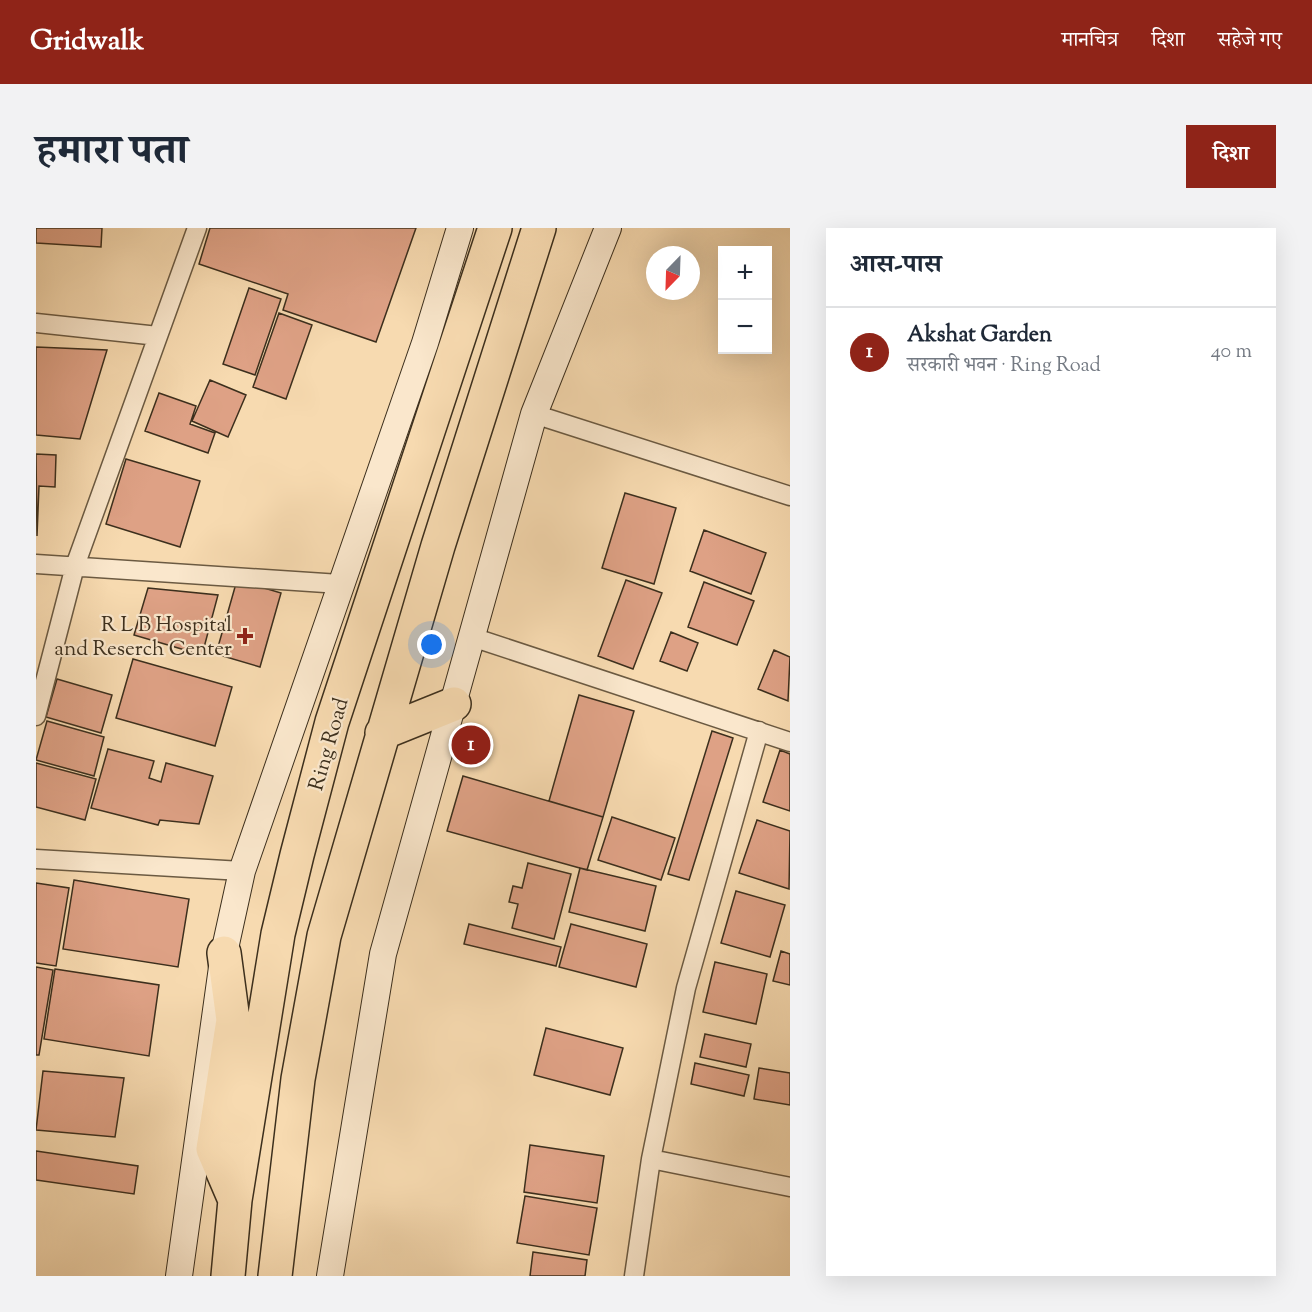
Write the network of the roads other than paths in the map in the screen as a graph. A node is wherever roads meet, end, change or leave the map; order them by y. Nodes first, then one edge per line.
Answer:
1 (197, 228) edge
2 (460, 228) edge
3 (495, 228) edge
4 (539, 228) edge
5 (609, 228) edge
6 (36, 322) edge
7 (158, 336) junction
8 (534, 414) junction
9 (790, 496) edge
10 (36, 564) edge
11 (75, 566) junction
12 (340, 584) junction
13 (472, 637) junction
14 (454, 704) junction
15 (36, 716) edge
16 (759, 731) junction
17 (382, 733) junction
18 (790, 742) edge
19 (36, 859) edge
20 (242, 871) junction
21 (224, 953) junction
22 (651, 1159) junction
23 (790, 1187) edge
24 (235, 1200) junction
25 (179, 1276) edge
26 (228, 1276) edge
27 (275, 1276) edge
28 (330, 1276) edge
29 (634, 1276) edge

1 - 7 street
2 - 12 street
3 - 24 highway, Ring Road
4 - 17 highway
5 - 8 street
6 - 7 street
7 - 11 street
8 - 9 street
8 - 13 street
10 - 11 street
11 - 12 street
11 - 15 street
12 - 20 street
13 - 14 street
13 - 16 street
14 - 17 highway
14 - 28 street
16 - 18 street
16 - 22 street
17 - 27 highway
19 - 20 street
20 - 21 street
21 - 24 highway
21 - 25 street
22 - 23 street
22 - 29 street
24 - 26 highway, Ring Road

